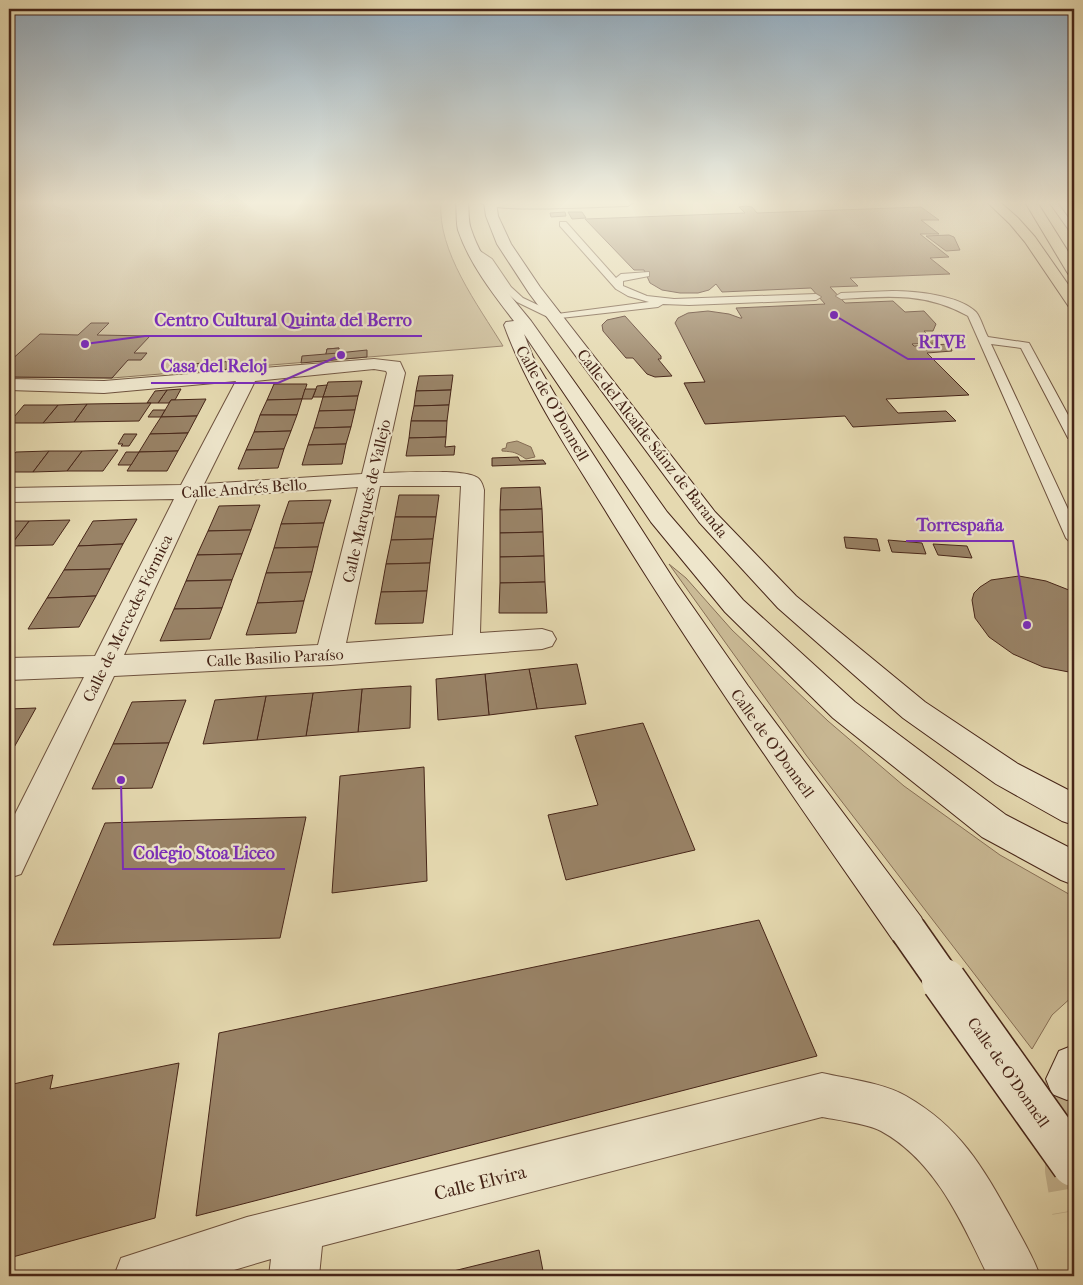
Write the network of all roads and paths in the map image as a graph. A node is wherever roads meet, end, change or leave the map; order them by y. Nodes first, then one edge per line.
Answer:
1 (481, 262) edge
2 (490, 262) edge
3 (516, 262) edge
4 (597, 262) edge
5 (1045, 262) edge
6 (646, 274) dead end
7 (619, 287) junction
8 (841, 296) dead end
9 (639, 297) junction
10 (816, 297) dead end
11 (505, 302) junction
12 (586, 302) dead end
13 (674, 302) junction
14 (1074, 304) edge
15 (554, 309) junction
16 (984, 340) junction
17 (248, 376) junction
18 (9, 384) edge
19 (1074, 438) edge
20 (370, 480) junction
21 (189, 492) junction
22 (9, 495) edge
23 (1058, 502) junction
24 (1074, 504) edge
25 (1071, 525) edge
26 (1074, 538) edge
27 (542, 639) dead end
28 (466, 643) junction
29 (330, 655) junction
30 (104, 666) junction
31 (9, 669) edge
32 (1074, 810) edge
33 (9, 862) edge
34 (1074, 868) edge
35 (1074, 1164) edge
36 (300, 1228) junction
37 (140, 1276) edge
38 (294, 1276) edge
39 (1015, 1276) edge

1 - 11 street, Calle del Alcalde Sáinz de Baranda
2 - 15 lane
3 - 15 street, Calle del Alcalde Sáinz de Baranda
4 - 7 lane
5 - 14 main road
6 - 7 lane
7 - 9 lane
8 - 16 lane
9 - 12 lane
9 - 13 lane
10 - 13 lane
11 - 34 street, Calle del Alcalde Sáinz de Baranda
11 - 35 street, Calle de O'Donnell, bridge
13 - 15 lane
15 - 32 street, Calle del Alcalde Sáinz de Baranda
16 - 19 lane
16 - 23 lane
17 - 18 street
17 - 20 street, Calle Marqués de Vallejo
17 - 21 street, Calle de Mercedes Fórmica
20 - 21 street, Calle Andrés Bello
20 - 28 street, Calle Andrés Bello
20 - 29 street, Calle Marqués de Vallejo
21 - 22 street, Calle Andrés Bello
21 - 30 street, Calle de Mercedes Fórmica
23 - 24 lane
23 - 25 lane
25 - 26 lane
27 - 28 street, Calle Basilio Paraíso
28 - 29 street, Calle Basilio Paraíso
29 - 30 street, Calle Basilio Paraíso
30 - 31 street, Calle Basilio Paraíso
30 - 33 street, Calle de Mercedes Fórmica
36 - 37 street, Calle Elvira
36 - 38 street
36 - 39 street, Calle Elvira

